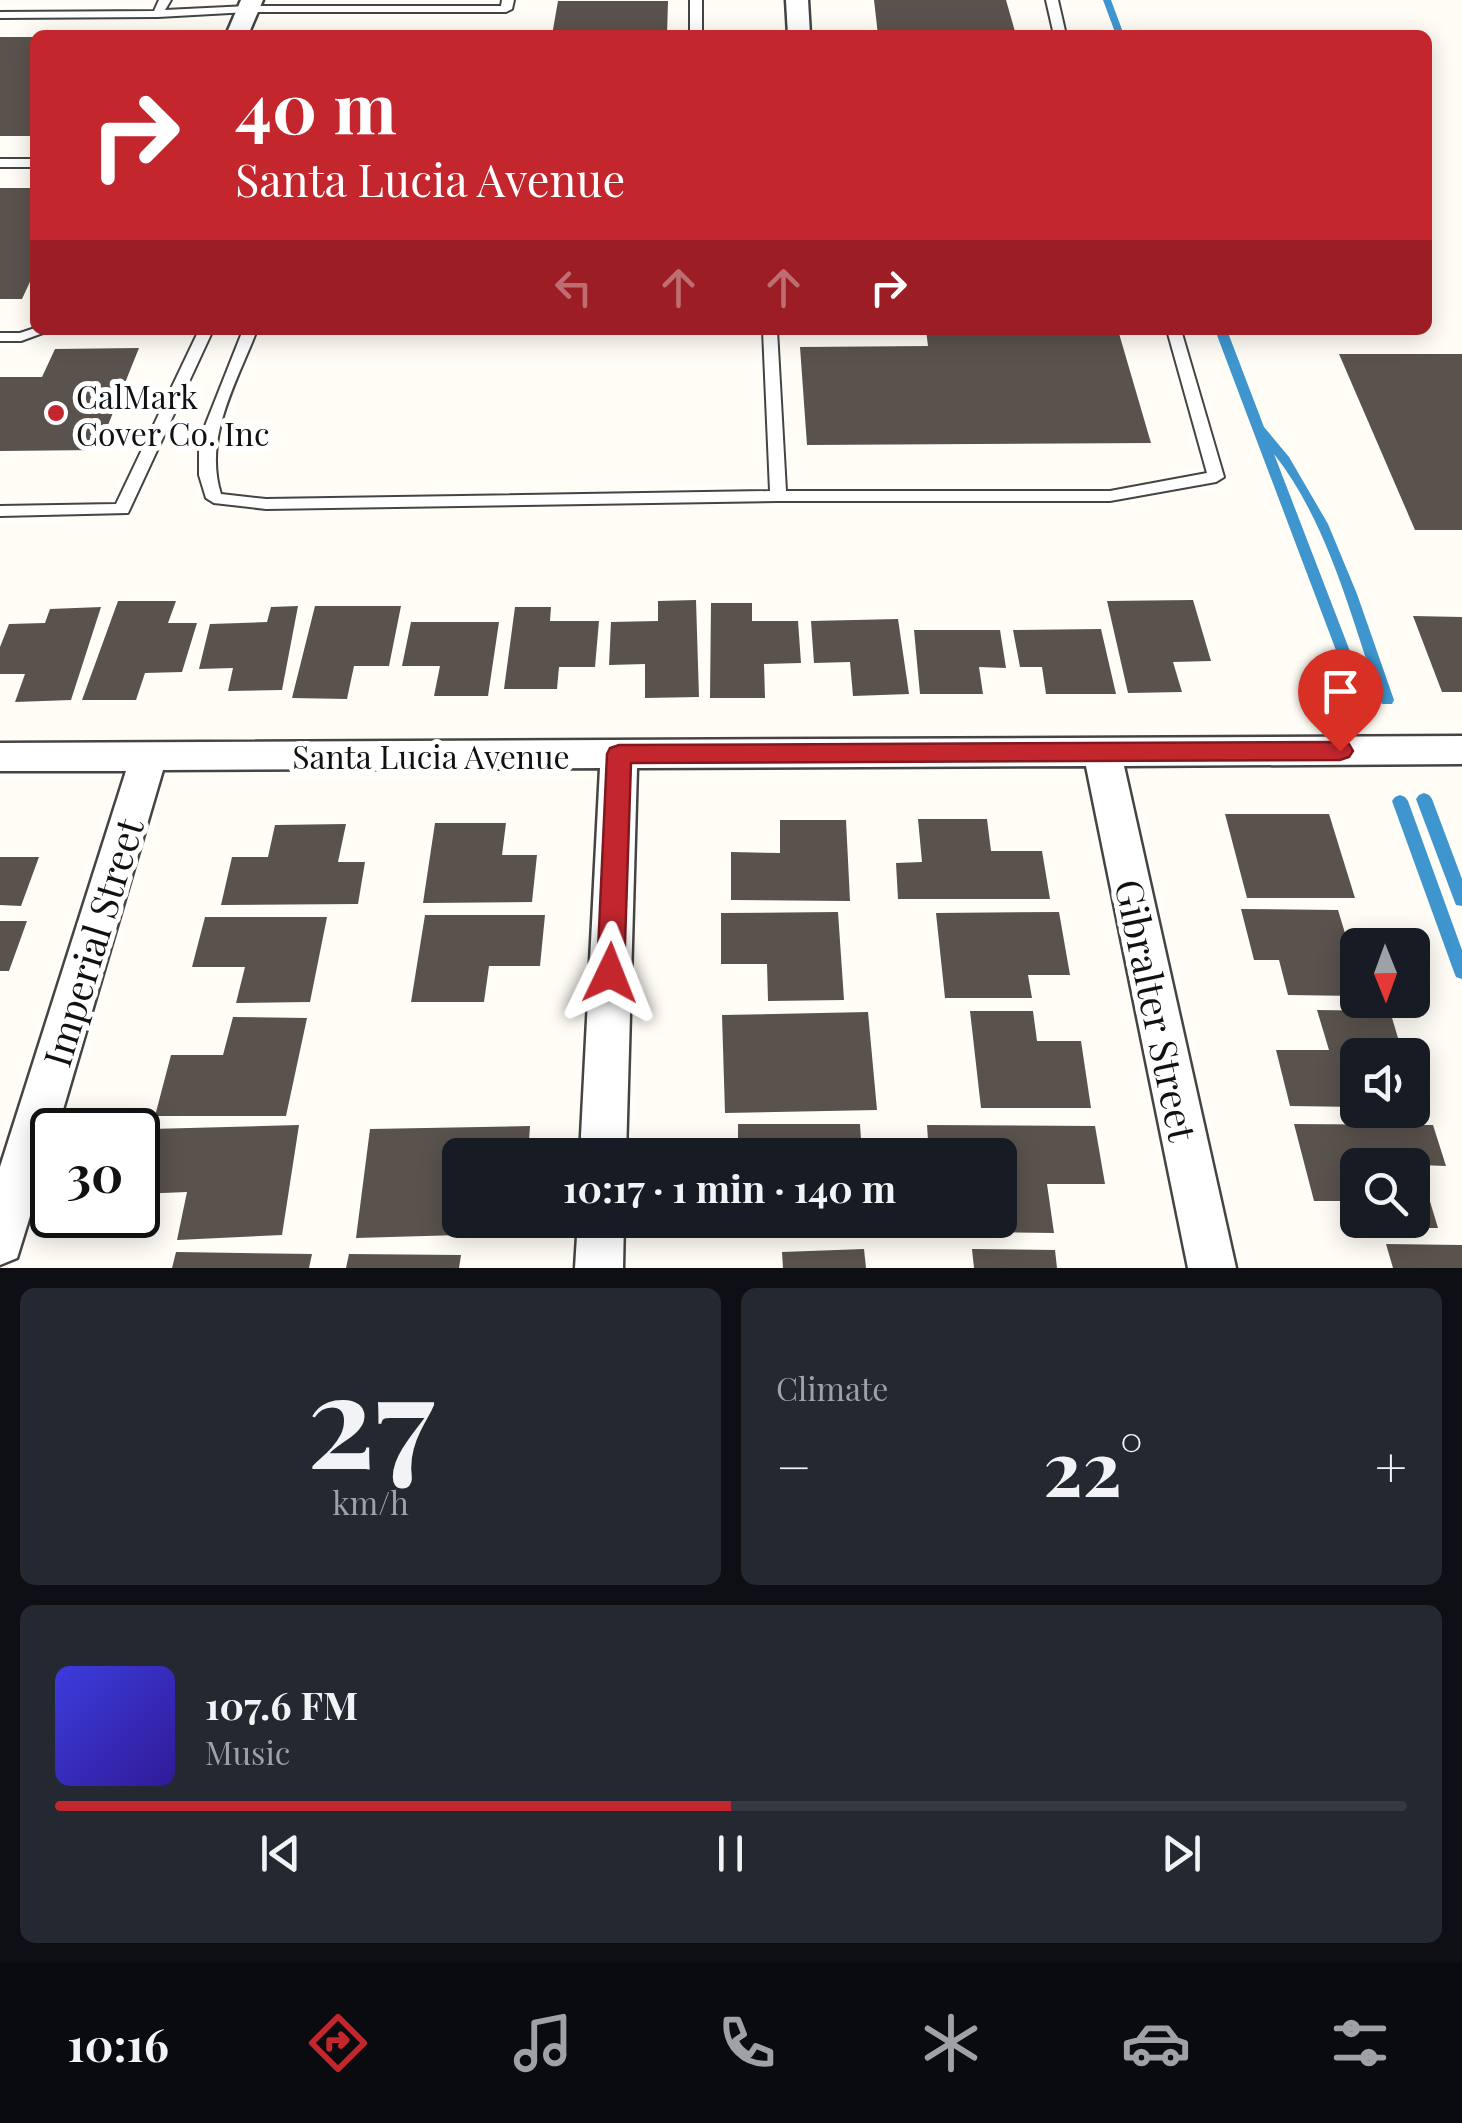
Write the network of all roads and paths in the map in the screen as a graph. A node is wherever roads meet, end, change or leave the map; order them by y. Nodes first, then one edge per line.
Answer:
1 (164, 0) edge
2 (508, 0) edge
3 (696, 0) edge
4 (797, 0) edge
5 (1052, 0) edge
6 (250, 4) edge
7 (158, 14) junction
8 (0, 16) edge
9 (239, 30) edge
10 (696, 30) edge
11 (799, 30) edge
12 (1059, 30) edge
13 (0, 163) edge
14 (30, 163) edge
15 (30, 334) edge
16 (204, 335) edge
17 (248, 335) edge
18 (770, 335) edge
19 (1175, 335) edge
20 (0, 337) edge
21 (778, 496) junction
22 (0, 511) edge
23 (1462, 750) edge
24 (1102, 752) junction
25 (619, 754) junction
26 (149, 756) junction
27 (0, 757) edge
28 (605, 1138) edge
29 (600, 1238) edge
30 (0, 1242) edge
31 (599, 1268) edge
32 (1212, 1268) edge

1 - 7 lane
2 - 6 lane
3 - 10 lane
4 - 11 street
5 - 12 lane
6 - 7 lane
6 - 9 street
7 - 8 lane
13 - 14 lane
15 - 20 lane
16 - 22 lane
17 - 21 lane
18 - 21 lane
19 - 21 lane
23 - 24 street, Santa Lucia Avenue
24 - 25 street, Santa Lucia Avenue
24 - 32 street, Gibralter Street
25 - 26 street, Santa Lucia Avenue
25 - 28 street
26 - 27 street, Santa Lucia Avenue
26 - 30 street, Imperial Street
29 - 31 street

